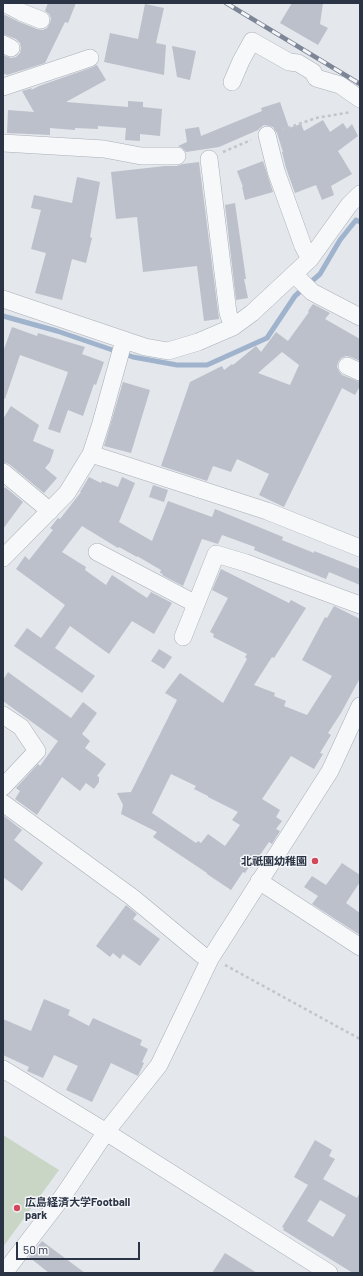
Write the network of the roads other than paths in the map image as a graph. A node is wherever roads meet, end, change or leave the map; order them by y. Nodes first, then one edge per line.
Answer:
1 (4, 3) edge
2 (41, 20) dead end
3 (90, 58) dead end
4 (232, 82) dead end
5 (3, 88) edge
6 (360, 99) edge
7 (267, 135) dead end
8 (3, 143) edge
9 (177, 156) dead end
10 (209, 159) dead end
11 (360, 194) edge
12 (310, 258) junction
13 (294, 274) junction
14 (3, 299) edge
15 (360, 317) edge
16 (233, 327) junction
17 (124, 340) junction
18 (91, 454) junction
19 (3, 472) edge
20 (50, 510) junction
21 (360, 548) edge
22 (97, 552) dead end
23 (3, 558) edge
24 (196, 604) junction
25 (360, 605) edge
26 (183, 637) dead end
27 (360, 706) edge
28 (3, 714) edge
29 (3, 788) edge
30 (3, 803) edge
31 (259, 881) junction
32 (360, 947) edge
33 (210, 958) junction
34 (3, 1069) edge
35 (106, 1132) junction
36 (4, 1273) edge
37 (329, 1273) edge

1 - 2 street
3 - 5 street
4 - 6 street
7 - 12 street
8 - 9 street
10 - 16 street
11 - 12 street
12 - 13 street
13 - 15 street
13 - 16 street
14 - 17 street
16 - 17 street
17 - 18 street
18 - 20 street
18 - 21 street
19 - 20 street
20 - 23 street
22 - 24 street
24 - 25 street
24 - 26 street
27 - 31 street
28 - 29 street
30 - 33 street
31 - 32 street
31 - 33 street
33 - 35 street
34 - 35 street
35 - 36 street
35 - 37 street

